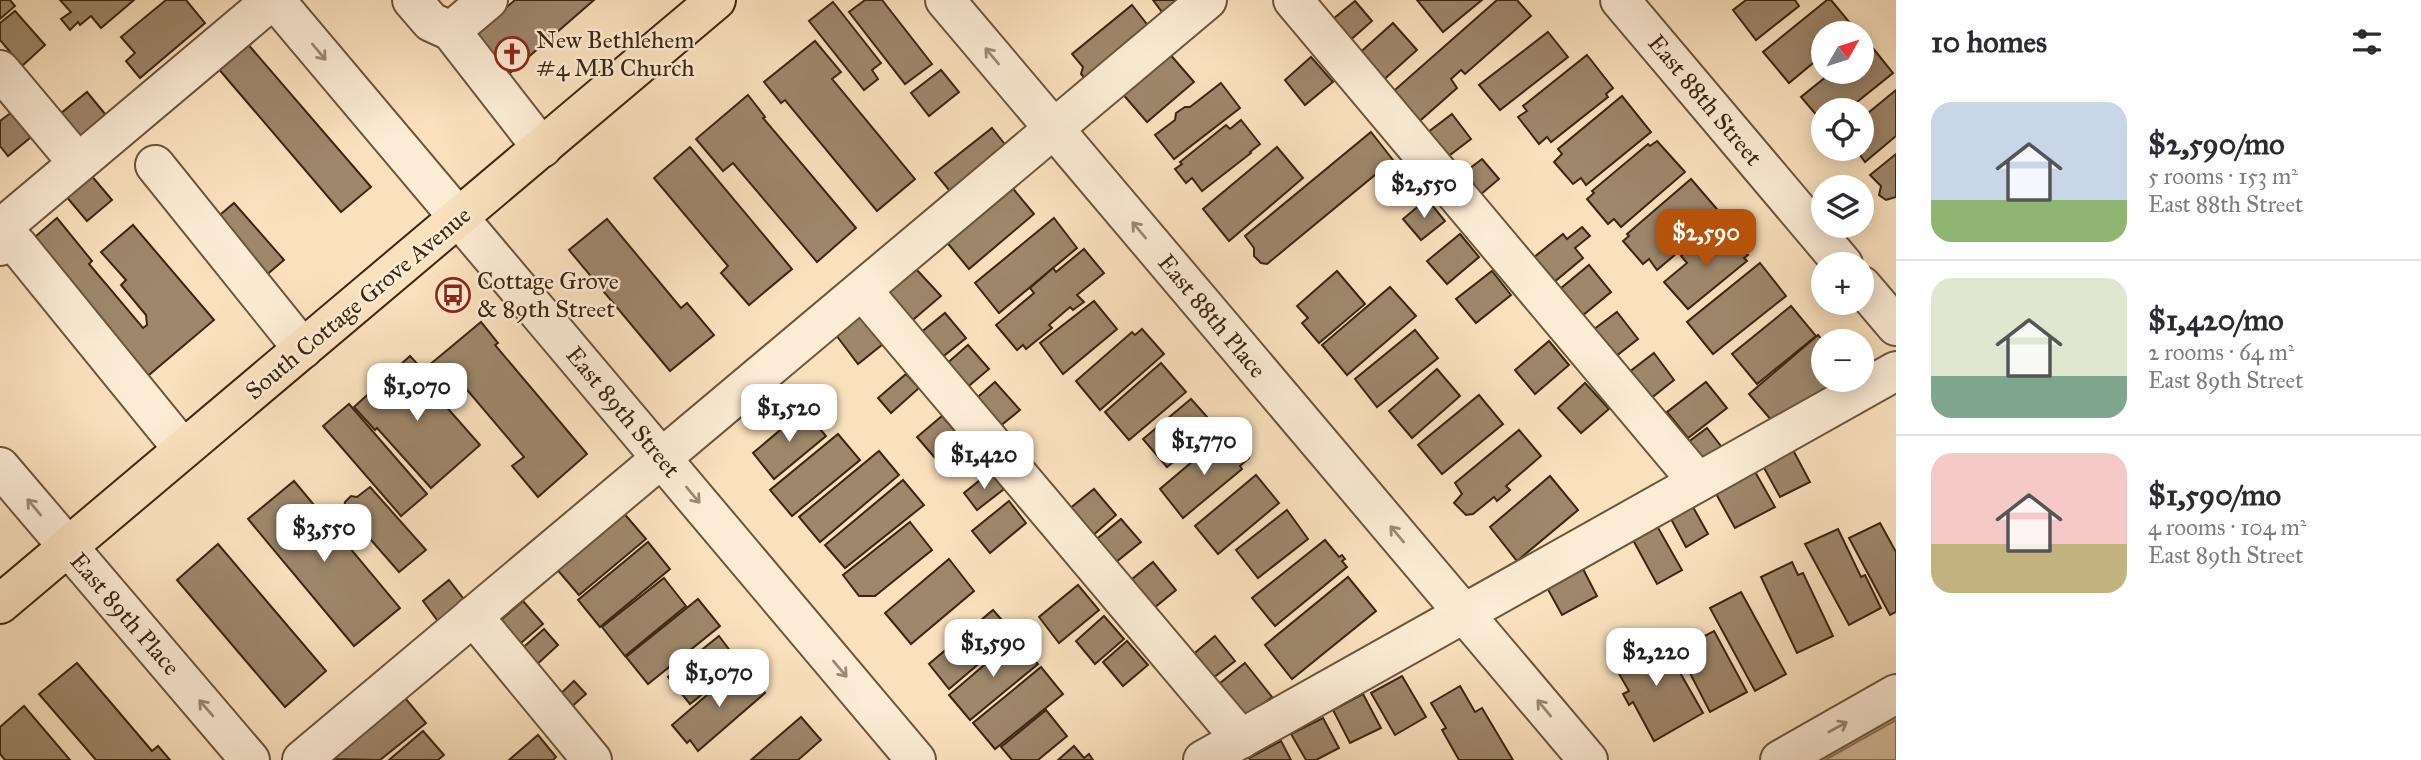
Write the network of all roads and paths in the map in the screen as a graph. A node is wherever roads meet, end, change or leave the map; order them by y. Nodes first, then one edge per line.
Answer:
1 (274, 0) edge
2 (412, 0) edge
3 (488, 0) edge
4 (716, 0) edge
5 (945, 0) edge
6 (1207, 0) edge
7 (1293, 0) edge
8 (1620, 0) edge
9 (451, 31) junction
10 (0, 70) edge
11 (1054, 129) junction
12 (542, 148) junction
13 (78, 163) junction
14 (155, 165) dead end
15 (460, 218) junction
16 (0, 229) edge
17 (0, 246) edge
18 (1833, 252) edge
19 (862, 290) junction
20 (1874, 300) edge
21 (1896, 326) edge
22 (303, 349) junction
23 (1896, 371) edge
24 (183, 449) junction
25 (662, 458) junction
26 (0, 467) edge
27 (1698, 482) junction
28 (67, 547) junction
29 (0, 604) edge
30 (1464, 614) junction
31 (473, 616) junction
32 (1896, 695) edge
33 (1241, 739) junction
34 (250, 760) edge
35 (302, 760) edge
36 (593, 760) edge
37 (916, 760) edge
38 (1203, 760) edge
39 (1588, 760) edge
40 (1780, 760) edge

1 - 13 street
1 -> 15 street, East 89th Street
2 - 9 street
3 - 9 street
4 - 12 main road, South Cottage Grove Avenue
11 -> 5 street, East 88th Place
6 - 11 street
7 - 27 street
8 - 18 street, East 88th Street
9 - 12 street
10 - 13 street
11 - 19 street
30 -> 11 street, East 88th Place
12 - 15 main road, South Cottage Grove Avenue
13 - 16 street
14 - 22 street
15 - 22 main road, South Cottage Grove Avenue
15 - 25 street, East 89th Street
17 - 24 street
19 - 25 street
19 - 33 street
20 - 21 street
22 - 24 main road, South Cottage Grove Avenue
23 - 27 street
24 - 28 main road, South Cottage Grove Avenue
25 - 31 street
25 -> 37 street, East 89th Street
28 -> 26 street, East 89th Place
27 - 30 street
28 - 29 main road, South Cottage Grove Avenue
34 -> 28 street, East 89th Place
30 - 33 street
39 -> 30 street, East 88th Place
31 - 35 street
31 - 36 street
40 -> 32 street
33 - 38 street

